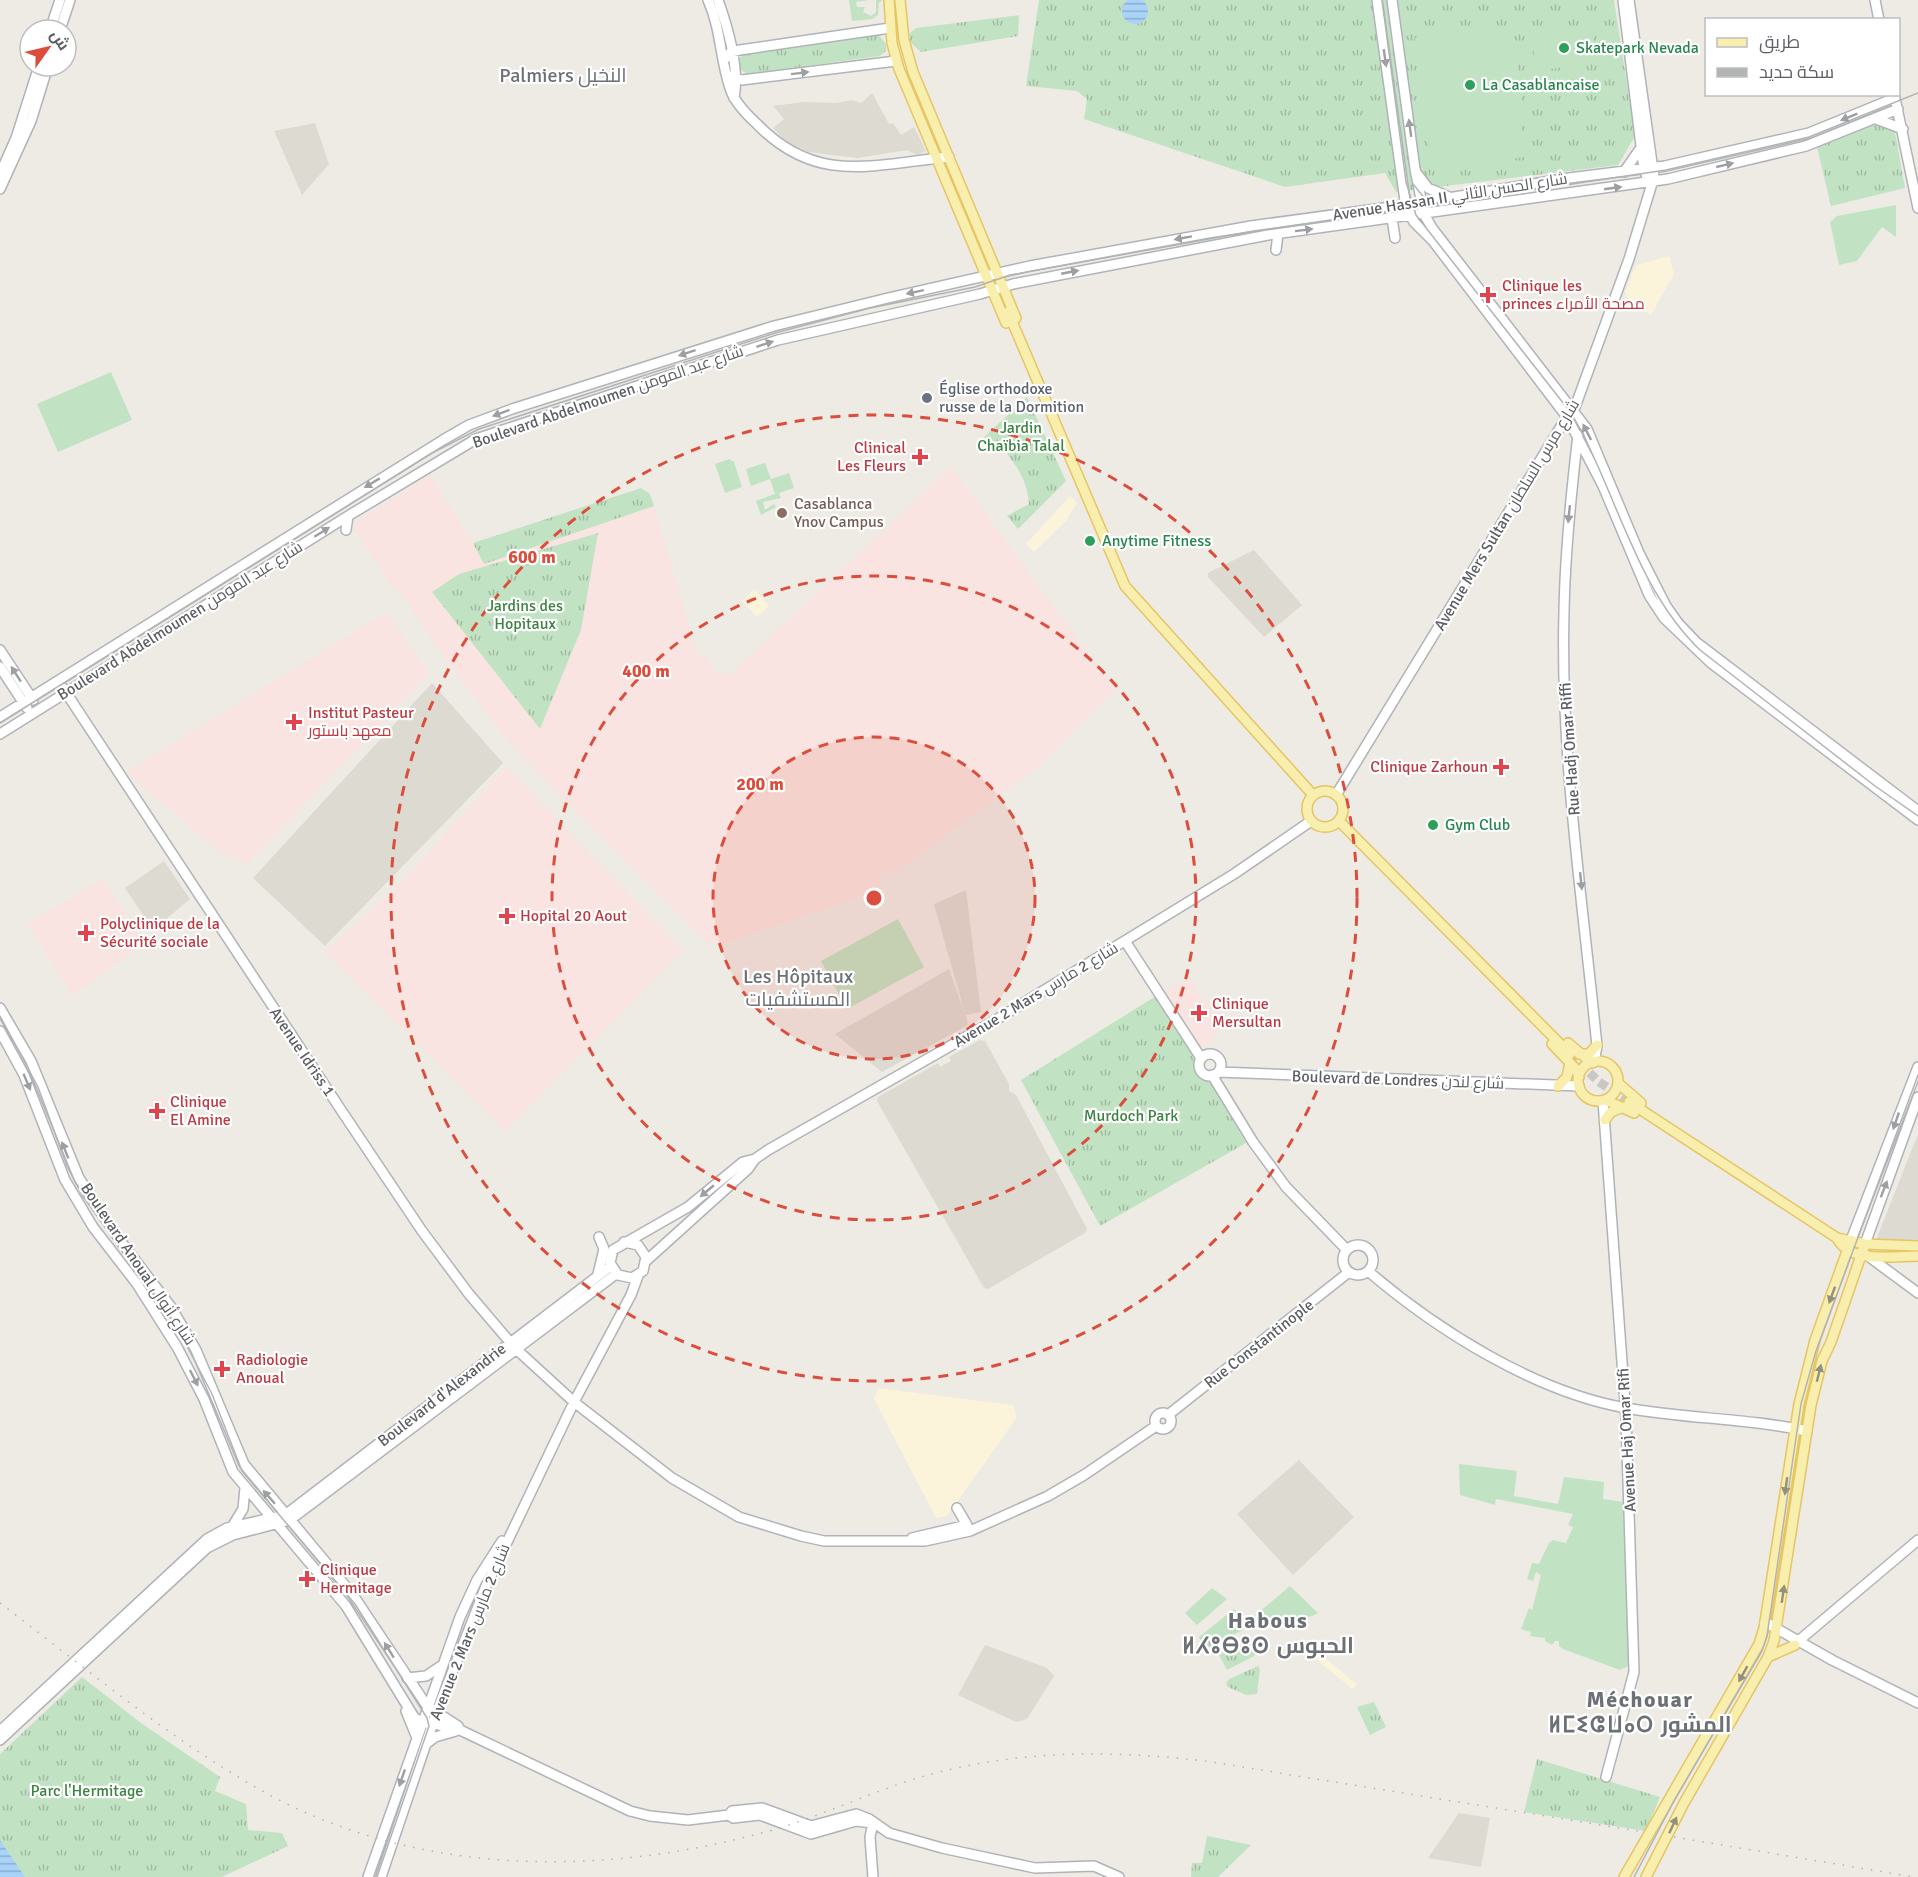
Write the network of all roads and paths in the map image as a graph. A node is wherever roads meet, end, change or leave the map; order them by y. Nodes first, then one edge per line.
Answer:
1 (60, 0) edge
2 (70, 0) edge
3 (708, 0) edge
4 (718, 0) edge
5 (889, 0) edge
6 (895, 0) edge
7 (900, 0) edge
8 (1377, 0) edge
9 (1392, 0) edge
10 (1623, 0) edge
11 (1629, 0) edge
12 (1875, 0) edge
13 (54, 18) edge
14 (64, 18) edge
15 (1879, 18) edge
16 (890, 28) junction
17 (727, 56) junction
18 (896, 61) junction
19 (35, 78) edge
20 (44, 78) edge
21 (731, 78) junction
22 (1895, 96) edge
23 (1898, 109) junction
24 (1876, 118) junction
25 (1903, 129) junction
26 (939, 146) tunnel mouth
27 (1642, 146) junction
28 (949, 157) junction
29 (937, 158) junction
30 (948, 168) tunnel mouth
31 (1649, 168) junction
32 (1415, 169) junction
33 (1624, 171) junction
34 (0, 174) edge
35 (1651, 182) junction
36 (0, 189) edge
37 (1458, 197) junction
38 (1422, 203) junction
39 (1406, 205) junction
40 (1918, 208) edge
41 (1424, 214) junction
42 (1410, 216) junction
43 (1392, 218) junction
44 (1278, 234) junction
45 (1395, 238) dead end
46 (1276, 250) dead end
47 (987, 260) tunnel mouth
48 (998, 273) junction
49 (986, 276) junction
50 (1003, 286) junction
51 (993, 290) junction
52 (1008, 312) tunnel mouth
53 (1570, 413) junction
54 (1578, 435) junction
55 (1072, 464) junction
56 (348, 516) junction
57 (346, 530) dead end
58 (0, 650) edge
59 (0, 667) edge
60 (58, 681) junction
61 (66, 693) junction
62 (27, 700) junction
63 (35, 712) junction
64 (0, 717) edge
65 (0, 734) edge
66 (1313, 795) junction
67 (1336, 795) junction
68 (1918, 811) edge
69 (1918, 820) edge
70 (1311, 821) junction
71 (1339, 821) junction
72 (1125, 941) junction
73 (0, 1008) edge
74 (0, 1030) edge
75 (1597, 1045) junction
76 (1573, 1057) junction
77 (1201, 1058) junction
78 (1593, 1062) junction
79 (1918, 1067) edge
80 (1215, 1074) junction
81 (1232, 1074) junction
82 (1579, 1082) junction
83 (1618, 1083) junction
84 (1558, 1086) junction
85 (1220, 1092) junction
86 (1918, 1097) edge
87 (1605, 1100) junction
88 (1627, 1105) junction
89 (1605, 1120) junction
90 (755, 1159) junction
91 (1769, 1192) junction
92 (599, 1237) dead end
93 (1837, 1238) junction
94 (1851, 1240) junction
95 (624, 1242) junction
96 (1865, 1244) junction
97 (1347, 1250) junction
98 (1892, 1250) junction
99 (1918, 1250) edge
100 (1848, 1251) junction
101 (1865, 1256) junction
102 (646, 1261) junction
103 (614, 1270) junction
104 (1368, 1271) junction
105 (1349, 1272) junction
106 (598, 1275) junction
107 (633, 1277) junction
108 (1918, 1293) edge
109 (512, 1345) junction
110 (574, 1402) junction
111 (1626, 1408) junction
112 (1795, 1428) junction
113 (1807, 1431) junction
114 (245, 1488) junction
115 (957, 1508) dead end
116 (287, 1517) junction
117 (274, 1521) junction
118 (986, 1522) junction
119 (967, 1525) junction
120 (232, 1527) junction
121 (508, 1535) junction
122 (933, 1536) junction
123 (1918, 1540) edge
124 (1765, 1625) junction
125 (1776, 1632) junction
126 (1801, 1645) junction
127 (1768, 1657) junction
128 (441, 1666) junction
129 (407, 1678) junction
130 (402, 1698) junction
131 (1918, 1703) edge
132 (427, 1706) junction
133 (435, 1718) junction
134 (422, 1723) junction
135 (0, 1731) edge
136 (457, 1731) junction
137 (417, 1738) junction
138 (0, 1740) edge
139 (426, 1744) junction
140 (1606, 1777) dead end
141 (873, 1823) junction
142 (884, 1830) junction
143 (871, 1846) junction
144 (368, 1877) edge
145 (381, 1877) edge
146 (873, 1877) edge
147 (1119, 1877) edge
148 (1624, 1877) edge
149 (1646, 1877) edge

1 - 13 street
2 - 14 street
3 - 17 street
4 - 17 street
5 - 16 main road
6 - 26 main road
7 - 28 main road
8 -> 39 street
32 -> 9 street
10 - 27 street
11 - 31 street
12 - 15 street
16 - 17 street
16 - 18 main road
17 - 21 street
21 -> 18 street
18 - 29 main road
19 - 34 street
20 - 36 street
21 - 29 street
22 - 23 street
22 -> 31 street, Avenue Hassan II شارع الحسن الثاني
23 - 24 street, Avenue Hassan II شارع الحسن الثاني
23 - 25 street
24 - 25 street
35 -> 24 street, Avenue Hassan II شارع الحسن الثاني
25 - 40 street
27 - 31 street
27 - 33 street
28 - 29 street
28 - 48 main road
29 - 49 main road
30 - 47 main road
31 - 33 street, Avenue Hassan II شارع الحسن الثاني
31 - 35 street, Avenue Mers Sultan شارع مرس السلطان
32 - 37 street
32 - 38 street
33 - 37 street, Avenue Hassan II شارع الحسن الثاني
41 -> 35 street, Avenue Hassan II شارع الحسن الثاني
35 - 53 street, Avenue Mers Sultan شارع مرس السلطان
37 - 38 street, Avenue Hassan II شارع الحسن الثاني
38 - 39 street, Avenue Hassan II شارع الحسن الثاني
38 - 41 street
39 - 42 street
39 -> 48 street, Avenue Hassan II شارع الحسن الثاني
41 - 42 street, Avenue Hassan II شارع الحسن الثاني
41 - 53 street
42 - 43 street, Avenue Hassan II شارع الحسن الثاني
42 - 53 street
44 -> 43 street, Avenue Hassan II شارع الحسن الثاني
43 - 45 street
44 - 46 street
50 -> 44 street, Avenue Hassan II شارع الحسن الثاني
48 - 49 street, Boulevard Abdelmoumen شارع عبد المومن
48 - 50 main road
49 - 51 main road
49 -> 60 street, Boulevard Abdelmoumen شارع عبد المومن
50 - 51 street, Boulevard Abdelmoumen شارع عبد المومن
50 - 55 main road
51 - 55 main road
56 -> 51 street, Boulevard Abdelmoumen شارع عبد المومن
52 - 55 main road
53 - 54 street
53 - 67 street, Avenue Mers Sultan شارع مرس السلطان
68 -> 53 street
54 - 69 street
54 -> 75 street, Rue Hadj Omar Riffi
55 - 66 main road
56 - 57 street
61 -> 56 street, Boulevard Abdelmoumen شارع عبد المومن
62 -> 58 street
59 - 62 street
60 - 61 street, Avenue Idriss 1
60 - 62 street, Boulevard Abdelmoumen شارع عبد المومن
61 - 63 street, Boulevard Abdelmoumen شارع عبد المومن
61 - 109 street, Avenue Idriss 1
62 - 63 street
62 - 64 street, Boulevard Abdelmoumen شارع عبد المومن
63 - 65 street, Boulevard Abdelmoumen شارع عبد المومن
66 - 67 main road
66 - 70 main road
67 - 71 main road
70 - 71 main road
70 - 72 street, Avenue 2 Mars شارع 2 مارس
71 - 76 main road
72 - 77 street
72 - 90 street, Avenue 2 Mars شارع 2 مارس
116 -> 73 street, Boulevard Anoual شارع أنوال
74 -> 114 street, Boulevard Anoual شارع أنوال
75 - 76 main road
75 - 78 street, Rue Hadj Omar Riffi
76 - 78 main road
76 - 82 main road
76 - 84 main road
77 - 80 street
77 - 80 street
78 - 82 main road
78 - 83 main road
79 -> 94 street
80 - 81 street, Boulevard de Londres شارع لندن
80 - 85 street
81 - 84 street, Boulevard de Londres شارع لندن
81 - 85 street
82 - 84 street, Boulevard de Londres شارع لندن
82 - 87 main road
83 - 87 main road
83 - 91 main road
85 - 97 street
96 -> 86 street
87 - 88 main road
87 - 89 street, Avenue Haj Omar Rifi
88 - 89 main road
88 - 91 main road
89 - 111 street, Avenue Haj Omar Rifi
90 -> 95 street, Avenue 2 Mars شارع 2 مارس
90 - 102 street, Avenue 2 Mars شارع 2 مارس
91 - 93 main road
92 - 106 street
93 - 94 main road
93 - 100 main road
94 - 96 main road
94 - 100 main road
95 - 102 street
95 - 103 street
96 - 98 main road
96 - 101 main road
97 - 104 street
97 - 105 street
98 - 99 main road
98 - 101 main road
100 - 101 main road
100 -> 112 main road
101 - 108 street
113 -> 101 main road
102 - 107 street
103 - 106 street, Boulevard d'Alexandrie
103 - 107 street
103 - 109 street, Boulevard d'Alexandrie
104 - 105 street
104 - 111 street
105 - 118 street, Rue Constantinople
106 - 109 street, Boulevard d'Alexandrie
107 - 110 street
109 - 110 street, Avenue Idriss 1
109 - 116 street, Boulevard d'Alexandrie
110 - 121 street
110 - 122 street, Avenue Idriss 1
111 - 112 street
111 - 140 street, Avenue Haj Omar Rifi
112 - 113 street
112 -> 124 main road
125 -> 113 main road
114 - 117 street, Boulevard Anoual شارع أنوال
114 - 120 street
115 - 119 street
116 - 117 street, Boulevard d'Alexandrie
129 -> 116 street, Boulevard Anoual شارع أنوال
117 - 120 street
117 - 130 street, Boulevard Anoual شارع أنوال
117 - 138 street
118 - 119 street
118 - 122 street
119 - 122 street
120 - 135 street
121 - 128 street, Avenue 2 Mars شارع 2 مارس
121 - 133 street, Avenue 2 Mars شارع 2 مارس
123 - 126 street
124 - 125 street
124 -> 148 main road
125 - 126 street
125 - 127 main road
126 - 127 main road
126 - 131 street
149 -> 127 main road
128 - 129 street
128 - 132 street, Avenue 2 Mars شارع 2 مارس
129 - 132 street, Boulevard Anoual شارع أنوال
130 - 134 street, Boulevard Anoual شارع أنوال
130 - 137 street
132 - 133 street, Boulevard Anoual شارع أنوال
132 - 134 street, Avenue 2 Mars شارع 2 مارس
133 - 134 street
133 - 136 street, Boulevard Anoual شارع أنوال
133 - 139 street, Avenue 2 Mars شارع 2 مارس
134 - 137 street, Avenue 2 Mars شارع 2 مارس
136 - 139 street
136 - 141 street, Boulevard Anoual شارع أنوال
137 -> 144 street, Avenue 2 Mars شارع 2 مارس
139 - 145 street, Avenue 2 Mars شارع 2 مارس
141 - 142 street, Boulevard Anoual شارع أنوال
141 - 143 street
142 - 143 street
142 - 147 street, Boulevard Anoual شارع أنوال
143 - 146 street

